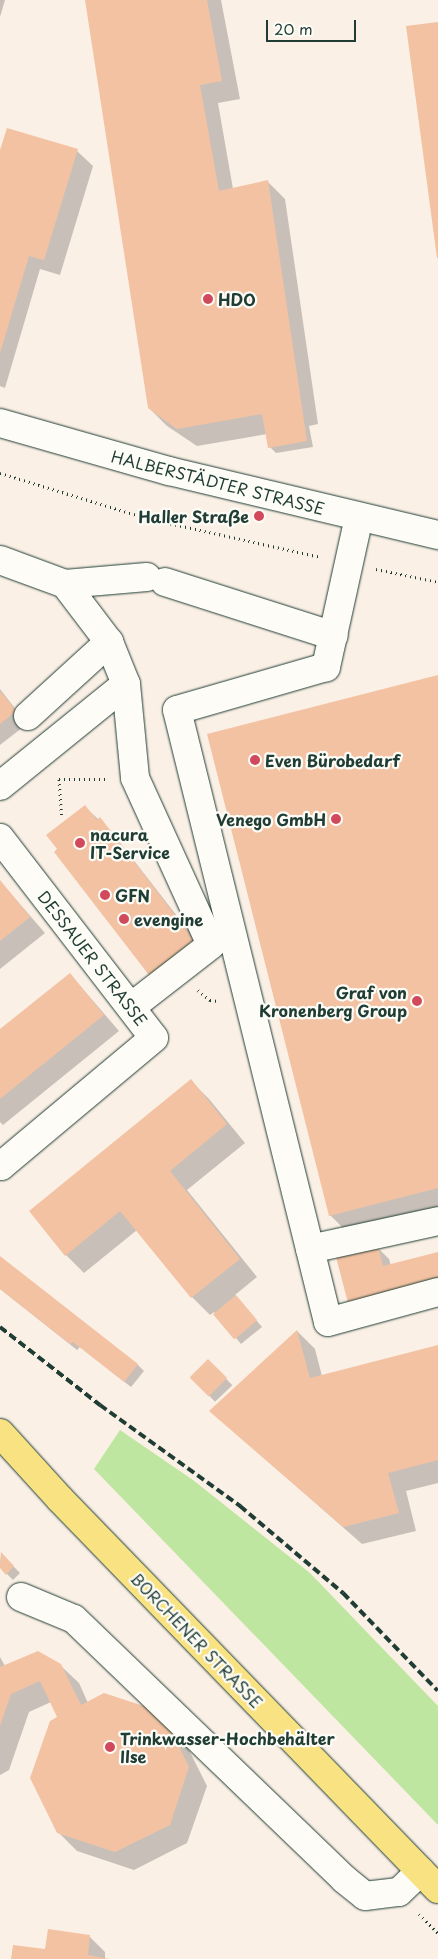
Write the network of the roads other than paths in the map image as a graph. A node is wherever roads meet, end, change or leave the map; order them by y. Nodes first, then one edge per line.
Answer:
1 (0, 423) edge
2 (359, 517) junction
3 (438, 535) edge
4 (0, 560) edge
5 (65, 584) junction
6 (334, 636) junction
7 (109, 642) junction
8 (126, 684) junction
9 (28, 716) dead end
10 (0, 786) edge
11 (0, 838) edge
12 (131, 1007) junction
13 (0, 1164) edge
14 (438, 1221) edge
15 (310, 1249) junction
16 (438, 1292) edge
17 (0, 1433) edge
18 (21, 1597) dead end
19 (429, 1880) edge

1 - 2 street, HALBERSTÄDTER STRASSE
2 - 3 street, HALBERSTÄDTER STRASSE
2 - 6 street
4 - 5 street
5 - 6 street
5 - 7 street
6 - 15 street
7 - 8 street
7 - 9 street
8 - 10 street
8 - 12 street
11 - 12 street, DESSAUER STRASSE
12 - 13 street, DESSAUER STRASSE
14 - 15 street
15 - 16 street
17 - 19 main road, BORCHENER STRASSE
18 - 19 street

